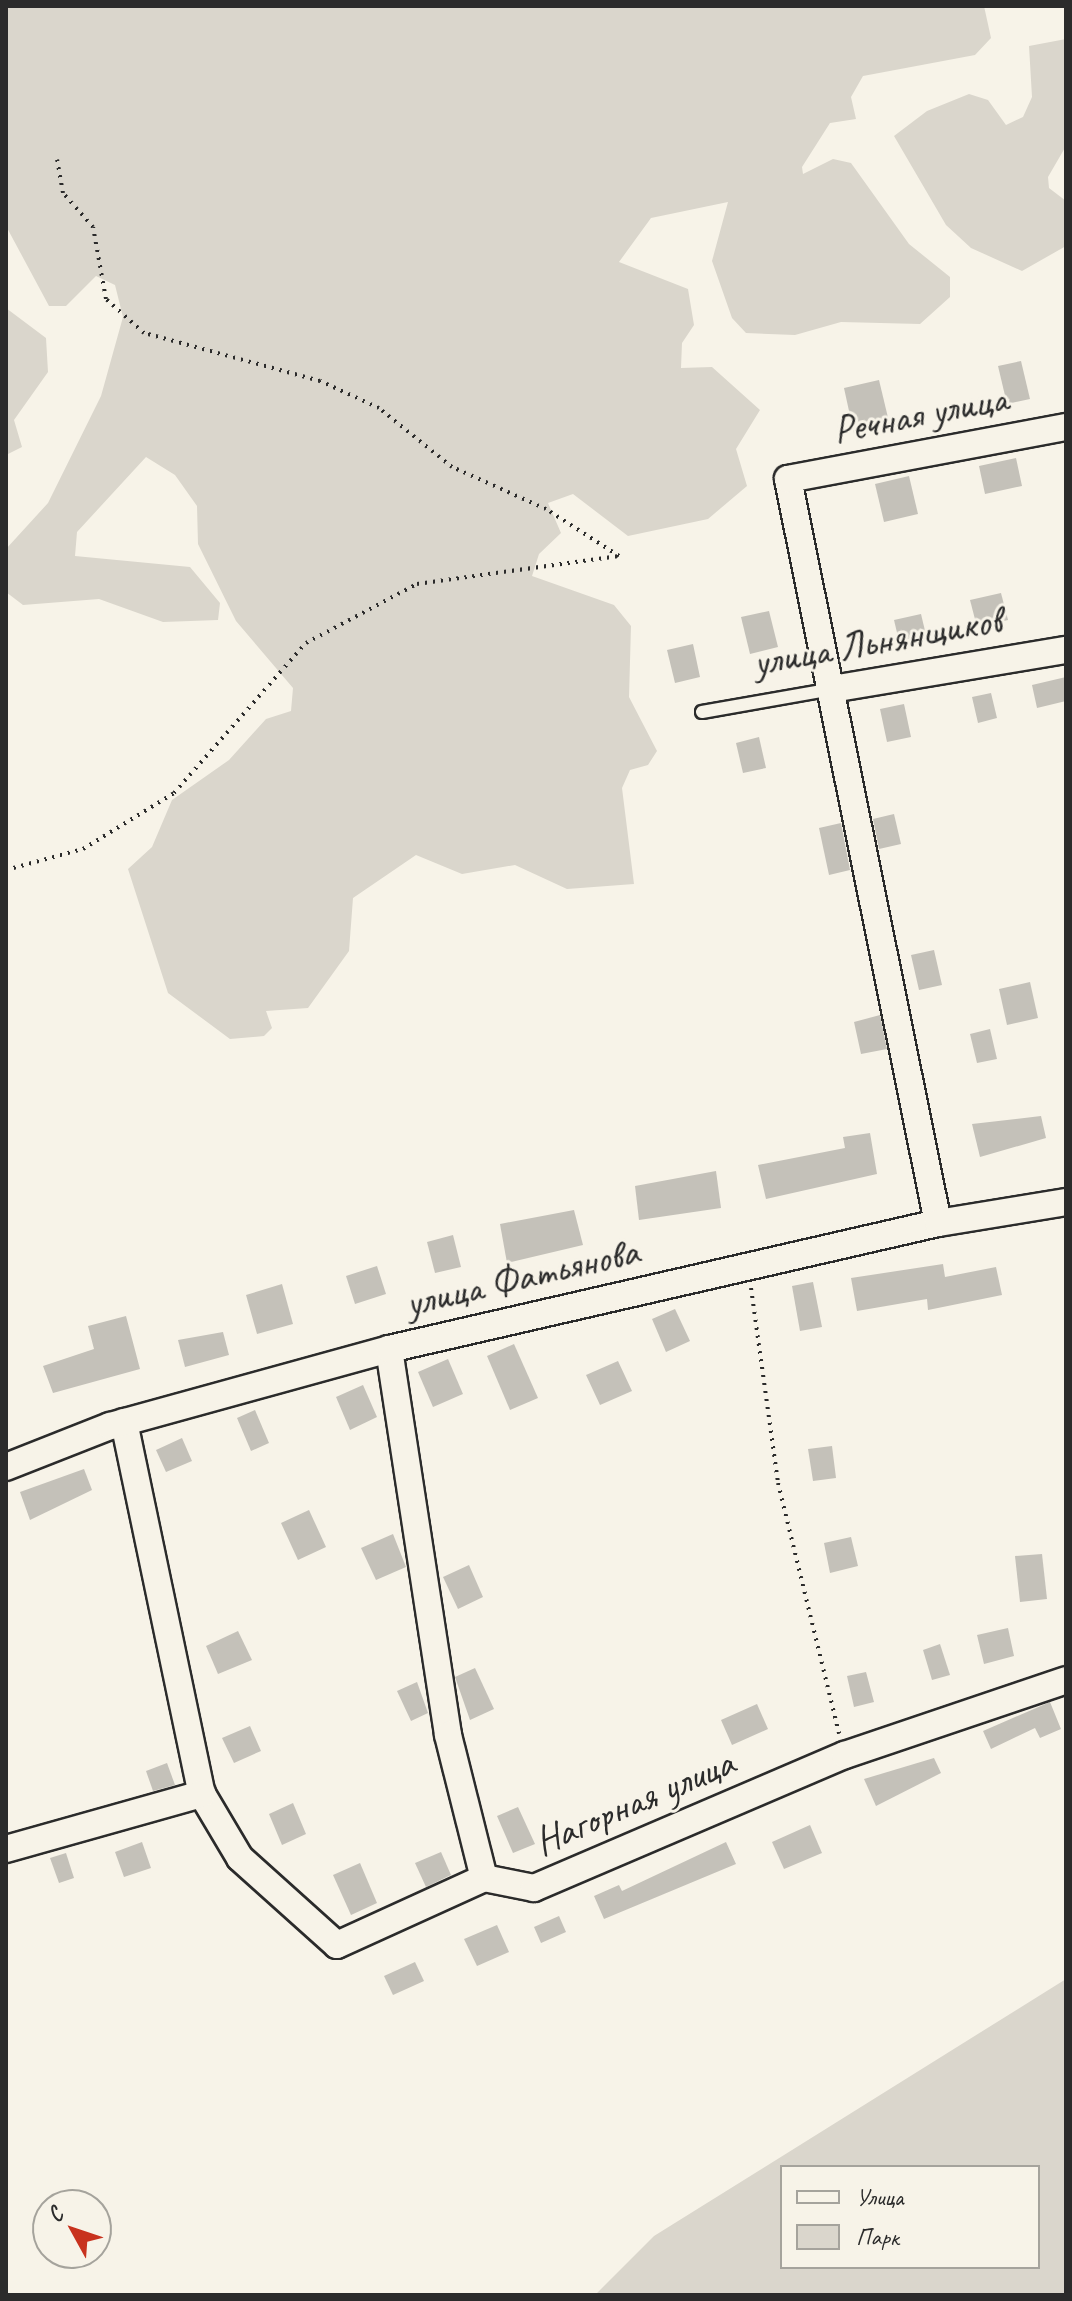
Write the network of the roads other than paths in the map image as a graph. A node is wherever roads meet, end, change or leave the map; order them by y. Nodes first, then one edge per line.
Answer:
1 (1066, 427) edge
2 (1066, 650) edge
3 (832, 689) junction
4 (702, 712) dead end
5 (1066, 1202) edge
6 (938, 1223) junction
7 (389, 1349) junction
8 (124, 1422) junction
9 (6, 1467) edge
10 (1066, 1680) edge
11 (202, 1794) junction
12 (6, 1849) edge
13 (484, 1878) junction

1 - 3 street, Речная улица
2 - 3 street, улица Льнянщиков
3 - 4 lane, улица Льнянщиков
3 - 6 street
5 - 6 street, улица Фатьянова
6 - 7 street, улица Фатьянова
7 - 8 street, улица Фатьянова
7 - 13 street
8 - 9 street, улица Фатьянова
8 - 11 street
10 - 13 street, Нагорная улица
11 - 12 street
11 - 13 street

